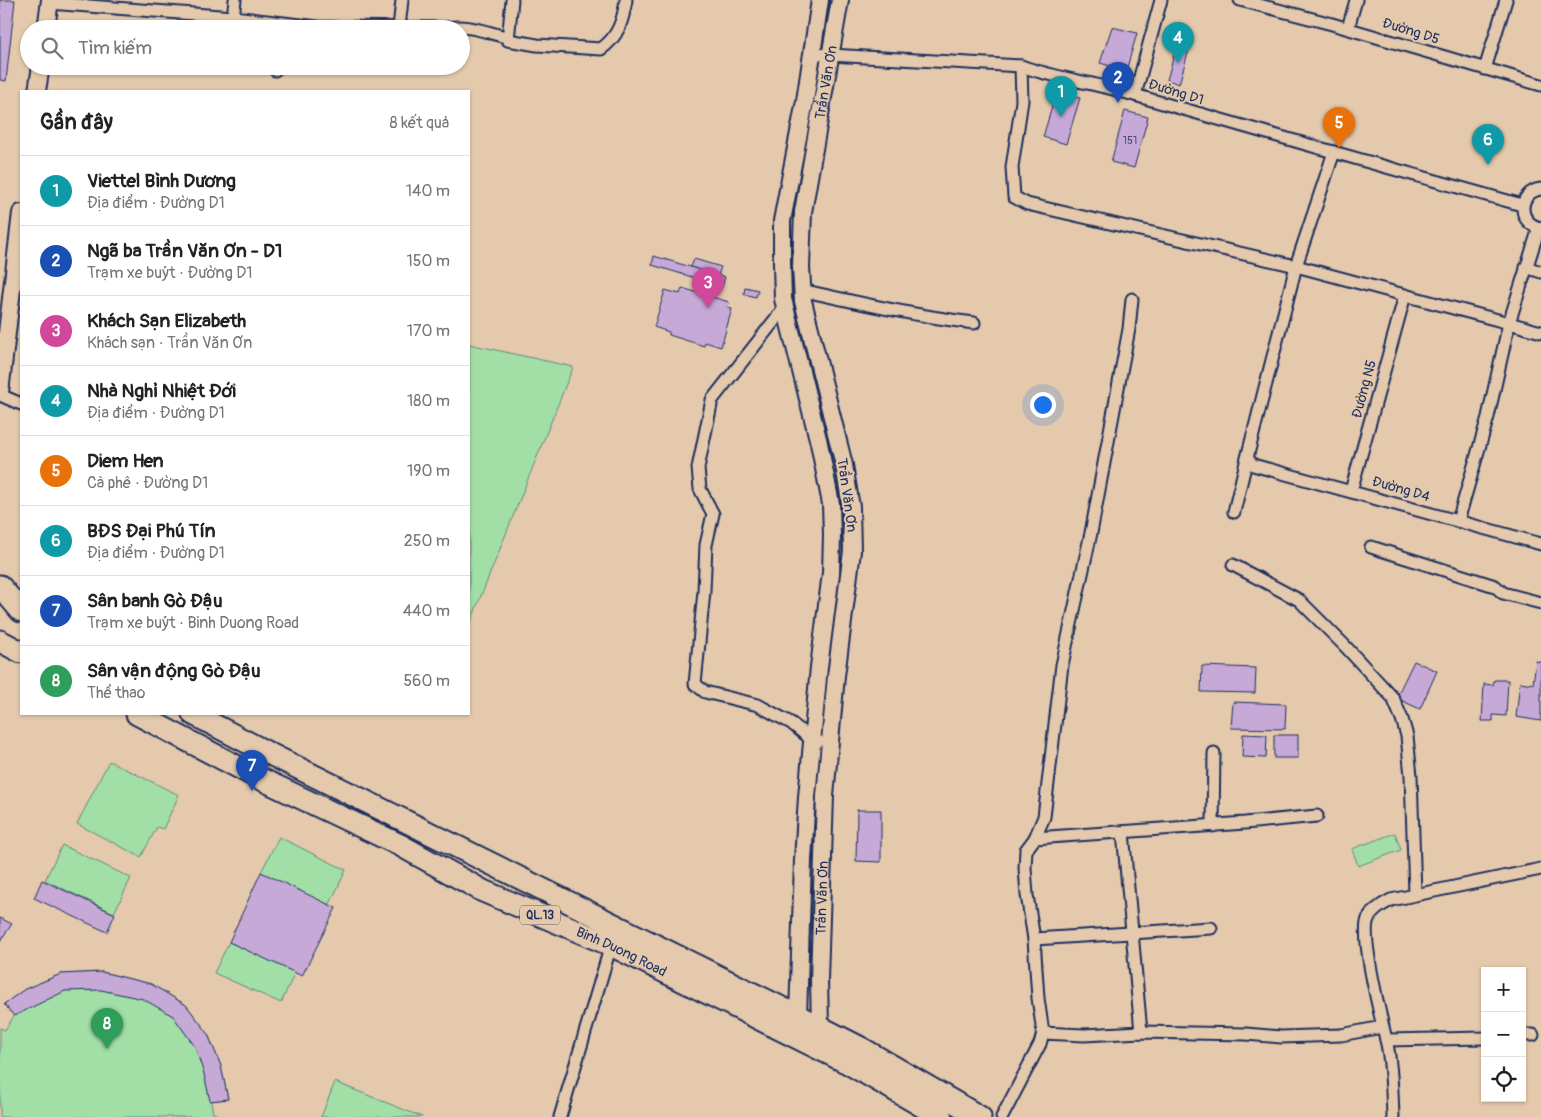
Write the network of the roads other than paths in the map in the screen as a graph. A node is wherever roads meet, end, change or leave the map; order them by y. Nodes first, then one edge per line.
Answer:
1 (235, 0) edge
2 (402, 0) edge
3 (512, 0) edge
4 (626, 0) edge
5 (820, 0) edge
6 (840, 0) edge
7 (1161, 0) edge
8 (1356, 0) edge
9 (1506, 0) edge
10 (1248, 1) edge
11 (50, 2) edge
12 (233, 17) junction
13 (47, 20) edge
14 (247, 20) edge
15 (400, 20) edge
16 (470, 28) edge
17 (1348, 28) junction
18 (508, 40) junction
19 (813, 54) junction
20 (831, 56) junction
21 (1021, 66) junction
22 (1485, 69) junction
23 (40, 75) edge
24 (1541, 85) edge
25 (38, 90) edge
26 (1135, 95) junction
27 (1334, 152) junction
28 (1541, 188) edge
29 (1522, 206) junction
30 (1540, 228) edge
31 (20, 232) edge
32 (1296, 266) junction
33 (1526, 268) junction
34 (18, 269) edge
35 (1541, 272) edge
36 (801, 290) junction
37 (1405, 295) junction
38 (1132, 299) dead end
39 (785, 307) junction
40 (974, 323) dead end
41 (1509, 323) junction
42 (1541, 332) edge
43 (0, 393) edge
44 (20, 403) edge
45 (1250, 461) junction
46 (1351, 491) junction
47 (1234, 512) dead end
48 (1458, 521) junction
49 (1541, 544) edge
50 (1371, 547) dead end
51 (1233, 565) dead end
52 (0, 586) edge
53 (0, 591) edge
54 (0, 604) edge
55 (1541, 604) edge
56 (20, 610) edge
57 (0, 641) edge
58 (20, 651) edge
59 (139, 715) edge
60 (195, 715) edge
61 (812, 740) junction
62 (829, 744) junction
63 (1214, 753) dead end
64 (1317, 816) dead end
65 (1213, 826) junction
66 (1123, 832) junction
67 (1036, 838) junction
68 (1541, 869) edge
69 (1416, 894) junction
70 (1210, 928) dead end
71 (1132, 934) junction
72 (1034, 939) junction
73 (611, 945) junction
74 (798, 1016) junction
75 (820, 1027) junction
76 (1382, 1027) junction
77 (1141, 1032) junction
78 (1043, 1033) junction
79 (1481, 1038) edge
80 (1386, 1040) junction
81 (560, 1117) edge
82 (941, 1117) edge
83 (980, 1117) edge
84 (1002, 1117) edge
85 (1393, 1117) edge

1 - 12 street
2 - 15 street
3 - 18 street
4 - 18 street
5 - 19 street, Trần Văn Ơn
6 - 20 street, Trần Văn Ơn
7 - 26 street
8 - 17 street
9 - 22 street
10 - 17 street, Đường D5
11 - 12 street
11 - 13 street
12 - 14 street
16 - 18 street
17 - 22 street, Đường D5
19 - 20 street, Đường D1
19 - 39 street, Trần Văn Ơn
20 - 21 street, Đường D1
20 - 36 street, Trần Văn Ơn
21 - 26 street, Đường D1
21 - 32 street
22 - 24 street, Đường D5
23 - 25 street
26 - 27 street, Đường D1
27 - 29 street, Đường D1
27 - 32 street
28 - 29 street
29 - 30 street
30 - 33 street
31 - 34 street
32 - 37 street
32 - 45 street
33 - 35 street
33 - 41 street
34 - 43 street
36 - 40 street
36 - 62 street, Trần Văn Ơn
37 - 41 street
37 - 46 street, Đường N5
38 - 67 street
39 - 61 street, Trần Văn Ơn
39 - 61 street
41 - 42 street
41 - 48 street
43 - 44 street
45 - 46 street, Đường D4
45 - 47 street
46 - 48 street, Đường D4
48 - 49 street, Đường D4
50 - 55 street
51 - 69 street
52 - 56 highway
53 - 54 highway
57 - 58 highway
59 - 73 highway, Binh Duong Road / QL.13
60 - 74 highway, Binh Duong Road / QL.13
61 - 62 street
61 - 74 street, Trần Văn Ơn
62 - 75 street, Trần Văn Ơn
63 - 65 street
64 - 65 street
65 - 66 street
66 - 67 street
66 - 71 street
67 - 72 street
68 - 69 street
69 - 76 street
70 - 71 street
71 - 72 street
71 - 77 street
72 - 78 street
73 - 81 street
73 - 82 highway, Binh Duong Road / QL.13
74 - 75 highway, Binh Duong Road / QL.13
75 - 83 highway, Binh Duong Road / QL.13
76 - 77 street
76 - 80 street
77 - 78 street
78 - 84 street
79 - 80 street
80 - 85 street

